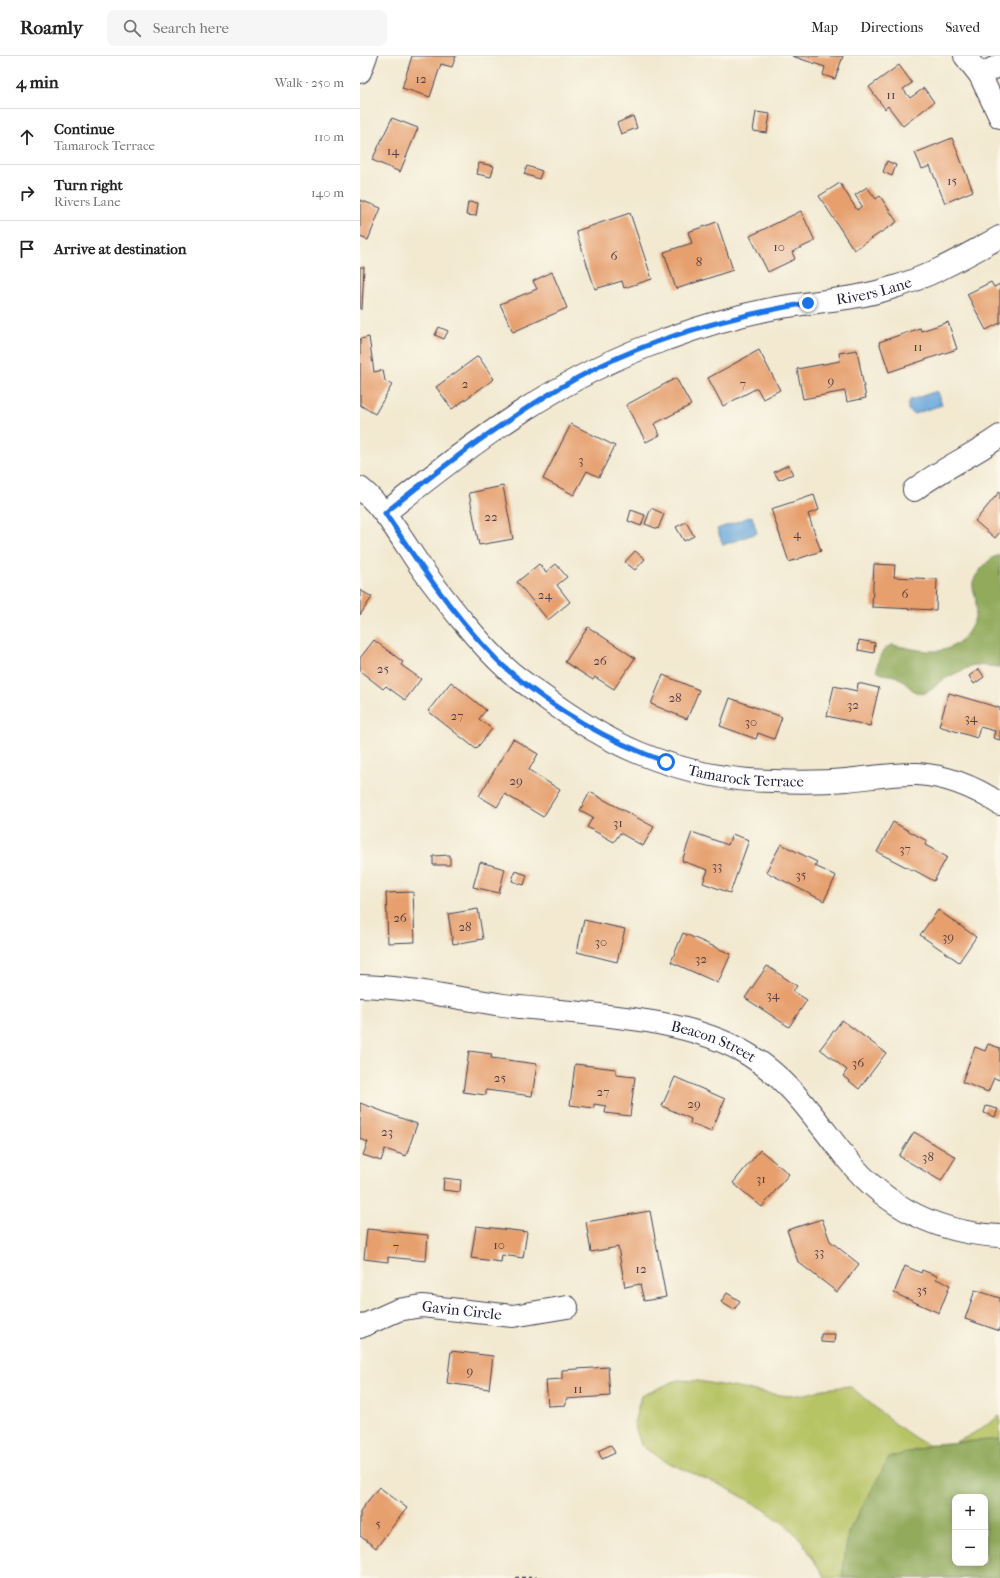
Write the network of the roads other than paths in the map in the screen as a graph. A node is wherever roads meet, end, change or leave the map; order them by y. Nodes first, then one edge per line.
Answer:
1 (366, 56) edge
2 (965, 56) edge
3 (1000, 65) edge
4 (360, 72) edge
5 (980, 75) junction
6 (1000, 117) edge
7 (1000, 237) edge
8 (1000, 436) edge
9 (360, 488) edge
10 (914, 490) dead end
11 (385, 513) junction
12 (1000, 804) edge
13 (360, 986) edge
14 (1000, 1236) edge
15 (567, 1307) dead end
16 (360, 1327) edge

1 - 4 street
2 - 5 street
3 - 5 street
5 - 6 street
7 - 11 street, Rivers Lane
8 - 10 street
9 - 11 street, Tamarock Terrace
11 - 12 street, Tamarock Terrace
13 - 14 street, Beacon Street
15 - 16 street, Gavin Circle

